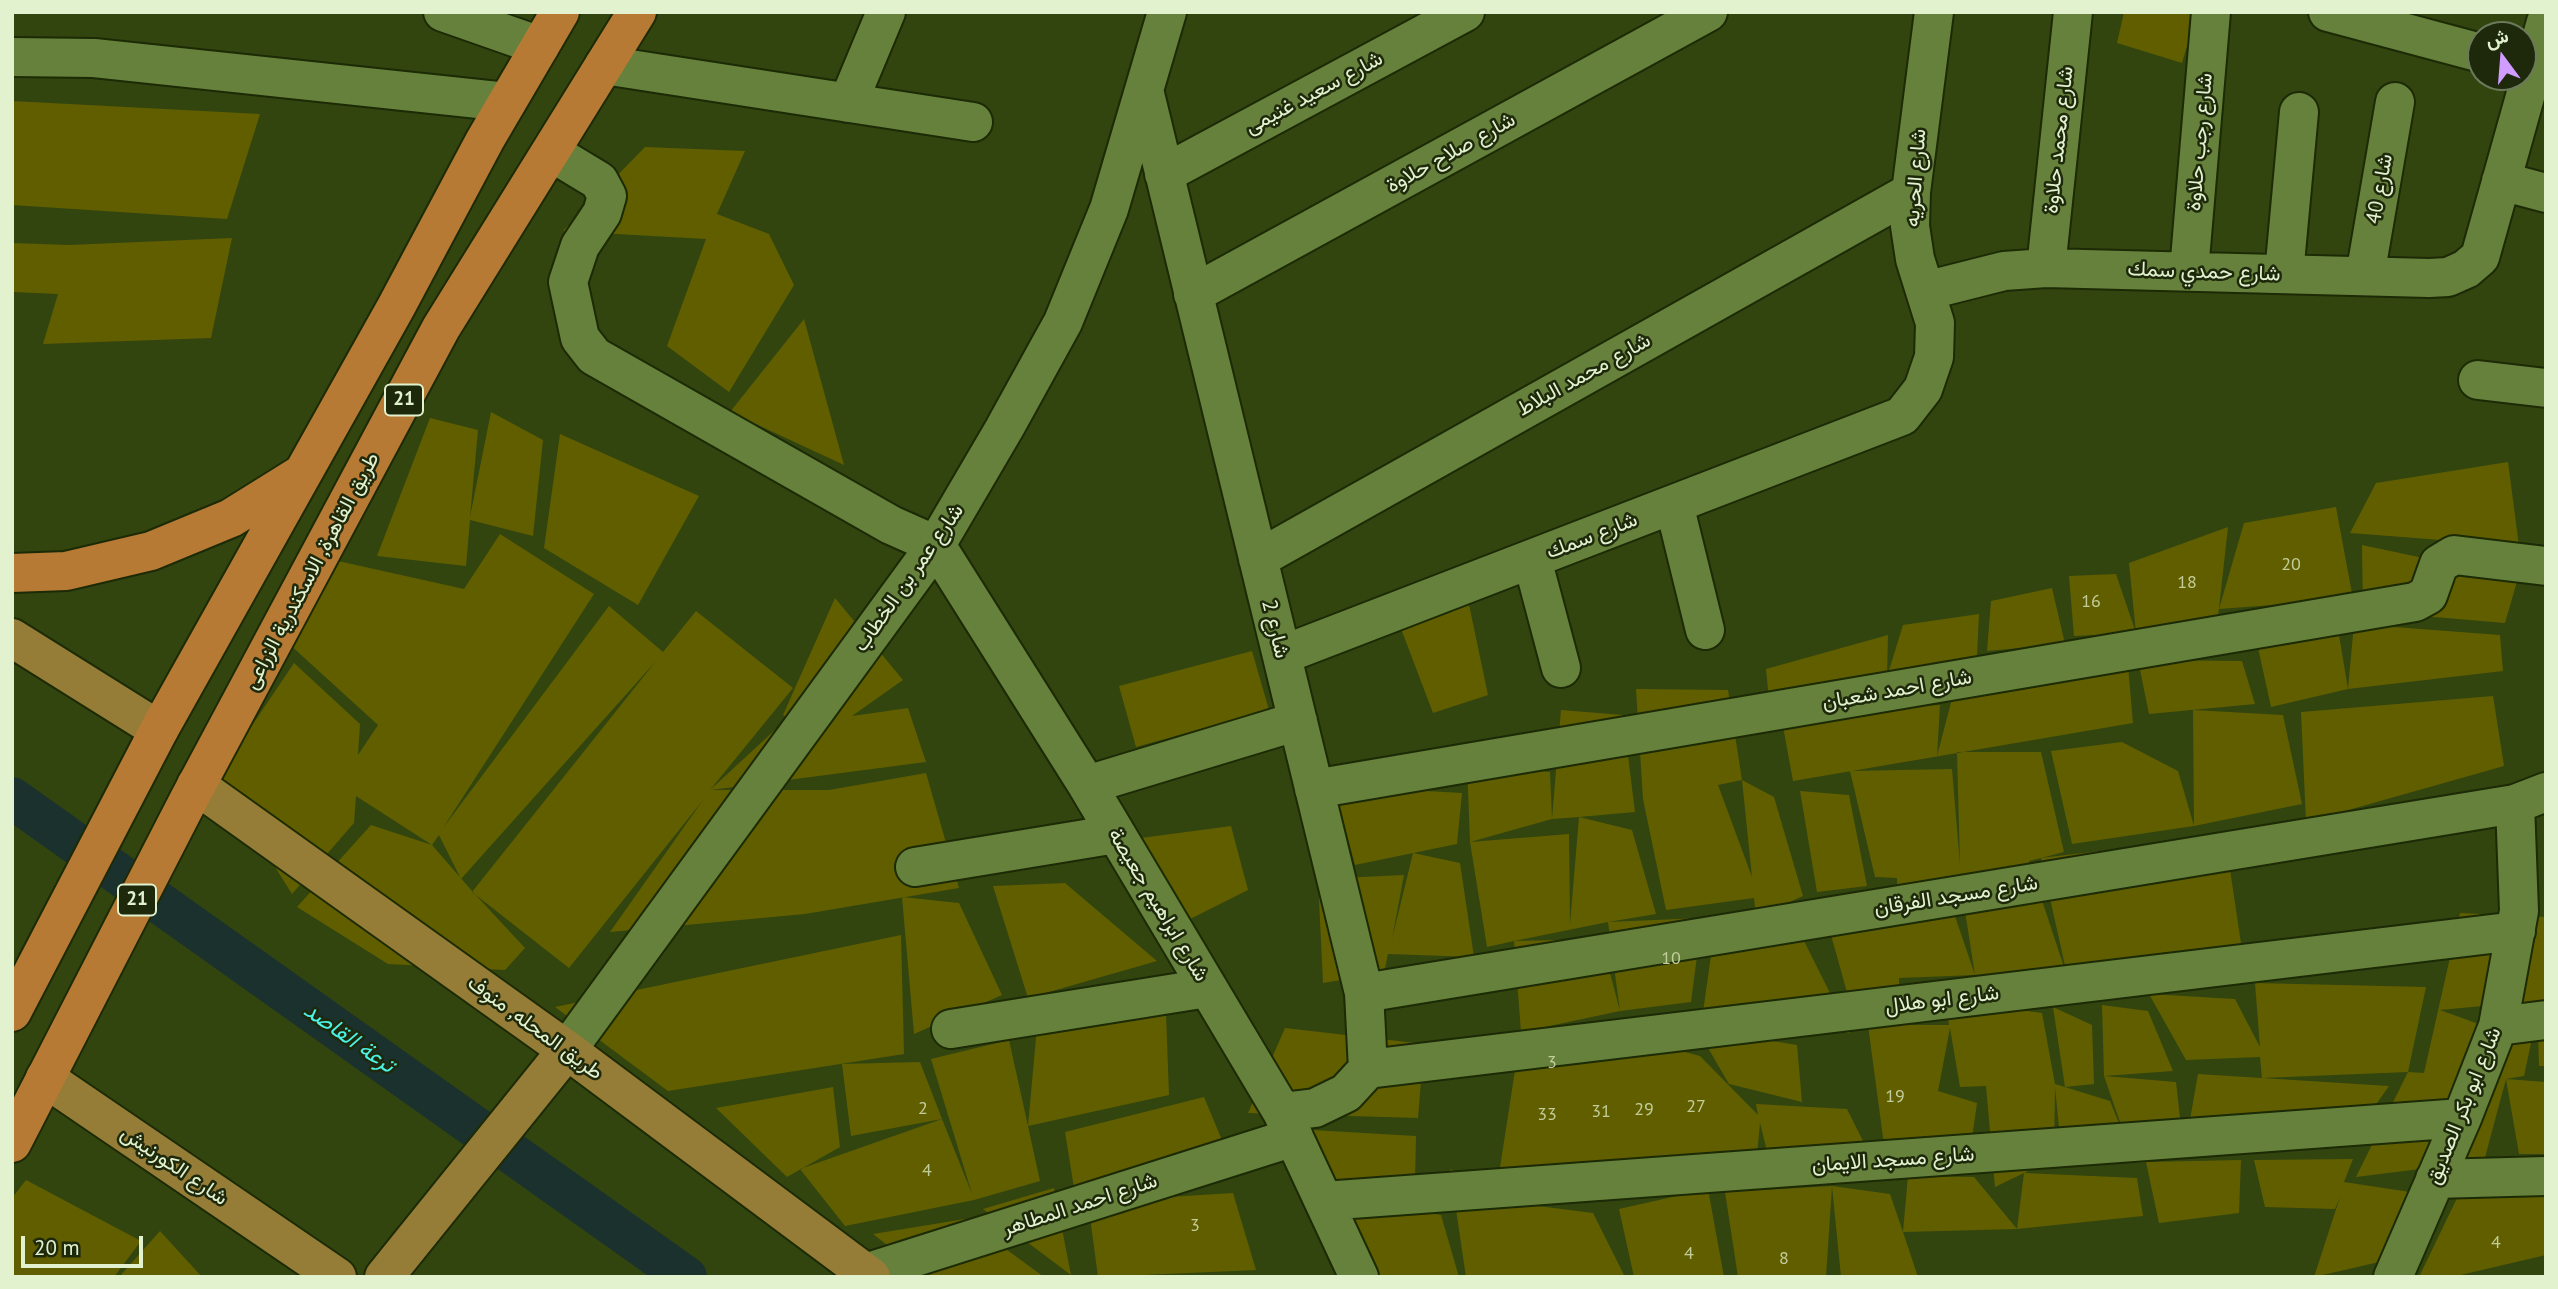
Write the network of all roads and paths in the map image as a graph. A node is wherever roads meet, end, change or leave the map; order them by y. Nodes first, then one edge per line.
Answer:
1 (443, 12) edge
2 (560, 12) edge
3 (637, 12) edge
4 (886, 12) edge
5 (1167, 12) edge
6 (1465, 12) edge
7 (1708, 12) edge
8 (1934, 12) edge
9 (2073, 12) edge
10 (2211, 12) edge
11 (2328, 12) edge
12 (2546, 22) edge
13 (2537, 44) edge
14 (540, 46) junction
15 (2467, 49) edge
16 (12, 57) edge
17 (604, 65) junction
18 (2522, 91) edge
19 (1144, 92) junction
20 (507, 102) junction
21 (2395, 102) dead end
22 (848, 103) junction
23 (2299, 112) dead end
24 (973, 122) dead end
25 (485, 139) junction
26 (545, 160) junction
27 (1164, 174) junction
28 (2501, 181) junction
29 (1911, 192) junction
30 (2546, 192) edge
31 (2046, 268) junction
32 (2189, 271) junction
33 (2284, 274) junction
34 (2365, 276) junction
35 (1925, 291) junction
36 (1194, 294) junction
37 (396, 307) junction
38 (441, 328) junction
39 (2478, 380) dead end
40 (2546, 388) edge
41 (1902, 416) joint
42 (304, 472) junction
43 (1674, 504) junction
44 (936, 545) junction
45 (1258, 559) junction
46 (1532, 559) junction
47 (2546, 566) edge
48 (12, 573) edge
49 (1705, 629) dead end
50 (12, 638) edge
51 (1282, 655) junction
52 (1561, 668) dead end
53 (1298, 721) junction
54 (154, 739) junction
55 (1087, 785) junction
56 (1314, 789) junction
57 (192, 792) junction
58 (2530, 798) edge
59 (1116, 834) junction
60 (915, 867) dead end
61 (2527, 915) edge
62 (1207, 988) junction
63 (1364, 993) junction
64 (13, 1009) edge
65 (2546, 1020) edge
66 (2498, 1026) junction
67 (951, 1029) dead end
68 (567, 1050) junction
69 (1368, 1069) junction
70 (45, 1078) junction
71 (2462, 1118) junction
72 (1288, 1124) junction
73 (12, 1143) edge
74 (2546, 1175) edge
75 (2435, 1179) junction
76 (1324, 1202) junction
77 (392, 1267) edge
78 (868, 1275) edge
79 (337, 1277) edge
80 (1359, 1277) edge
81 (2393, 1277) edge

1 - 14 street
2 - 14 highway, 21
3 - 17 highway, طريق القاهرة, الاسكندرية الزراعى / 21
4 - 22 street
5 - 19 street, شارع عمر بن الخطاب
6 - 27 street, شارع سعيد غنيمى
7 - 36 street, شارع صلاح حلاوة
8 - 29 street, شارع الحريه
9 - 31 street, شارع محمد حلاوة
10 - 32 street, شارع رجب حلاوة
11 - 15 street
12 - 13 street
14 - 20 highway, 21
16 - 20 street
17 - 22 street
17 - 26 highway, طريق القاهرة, الاسكندرية الزراعى / 21
18 - 28 street
19 - 27 street, شارع 2
19 - 44 street, شارع عمر بن الخطاب
20 - 25 highway, 21
21 - 34 street, شارع 40
22 - 24 street
23 - 33 street
25 - 26 highway
25 - 37 highway, 21
26 - 38 highway, طريق القاهرة, الاسكندرية الزراعى / 21
26 - 44 street
27 - 36 street, شارع 2
28 - 30 street
28 - 34 street, شارع حمدي سمك
29 - 35 street, شارع الحريه
29 - 45 street, شارع محمد البلاط
31 - 32 street, شارع حمدي سمك
31 - 35 street, شارع حمدي سمك
32 - 33 street, شارع حمدي سمك
33 - 34 street, شارع حمدي سمك
35 - 41 street, شارع الحريه
36 - 45 street, شارع 2
37 - 38 highway
37 - 42 highway, 21
38 - 57 highway, طريق القاهرة, الاسكندرية الزراعى / 21
39 - 40 street
41 - 43 street, شارع سمك
42 - 48 highway
42 - 54 highway, 21
43 - 46 street, شارع سمك
43 - 49 street
44 - 55 street, شارع ابراهيم جعيصة
44 - 68 street, شارع عمر بن الخطاب
45 - 51 street, شارع 2
46 - 51 street, شارع سمك
46 - 52 street
47 - 56 street, شارع احمد شعبان
50 - 54 main road
51 - 53 street, شارع 2
53 - 55 street
53 - 56 street, شارع 2
54 - 64 highway, 21
55 - 59 street, شارع ابراهيم جعيصة
56 - 63 street, شارع 2
57 - 68 main road, طريق المحله, منوف
57 - 70 highway, طريق القاهرة, الاسكندرية الزراعى / 21
58 - 61 street, شارع ابو بكر الصديق
58 - 63 street, شارع مسجد الفرقان
59 - 60 street
59 - 62 street, شارع ابراهيم جعيصة
61 - 66 street, شارع ابو بكر الصديق
61 - 69 street, شارع ابو هلال
62 - 67 street
62 - 72 street, شارع ابراهيم جعيصة
63 - 69 street, شارع 2
65 - 66 street
66 - 71 street, شارع ابو بكر الصديق
68 - 77 main road
68 - 78 main road, طريق المحله, منوف
69 - 72 street
70 - 73 highway, طريق القاهرة, الاسكندرية الزراعى / 21
70 - 79 main road, شارع الكورنيش
71 - 75 street, شارع ابو بكر الصديق
71 - 76 street, شارع مسجد الايمان
72 - 76 street, شارع ابراهيم جعيصة
72 - 78 street, شارع احمد المطاهر
74 - 75 street
75 - 81 street, شارع ابو بكر الصديق
76 - 80 street, شارع ابراهيم جعيصة

